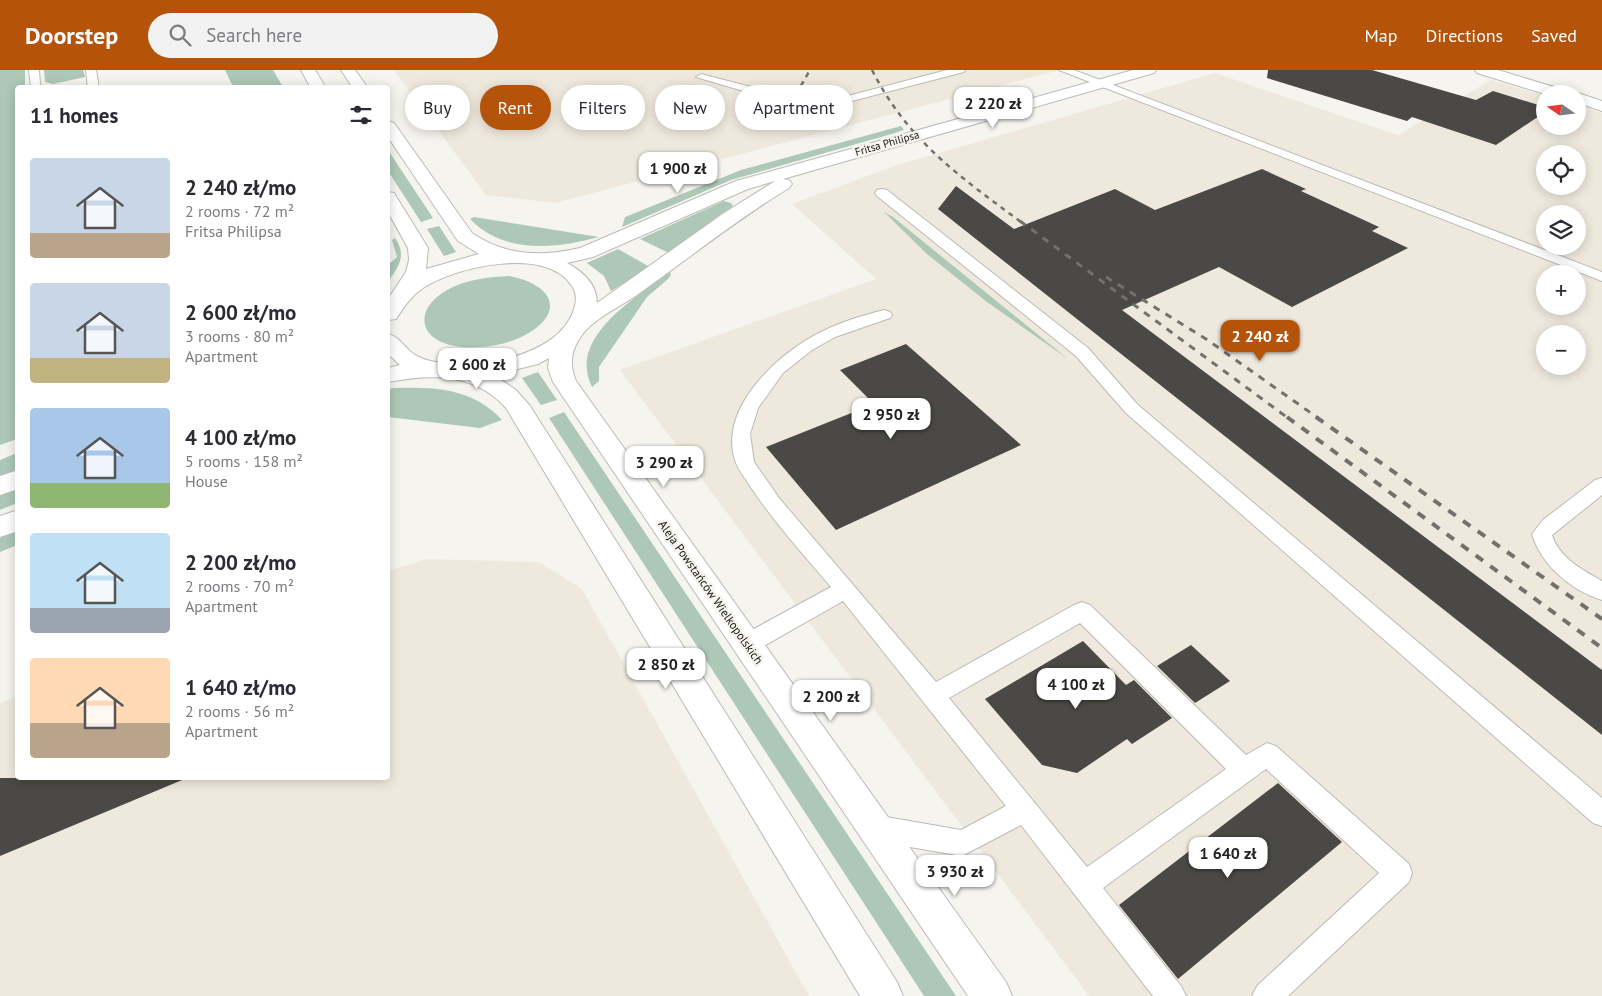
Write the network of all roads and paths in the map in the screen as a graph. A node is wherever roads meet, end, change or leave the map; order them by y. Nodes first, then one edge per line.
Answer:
1 (34, 70) edge
2 (91, 70) edge
3 (308, 70) edge
4 (348, 70) edge
5 (960, 70) edge
6 (1064, 70) edge
7 (1148, 70) edge
8 (1482, 70) edge
9 (701, 77) dead end
10 (1099, 84) junction
11 (35, 85) edge
12 (94, 85) edge
13 (317, 85) edge
14 (359, 85) edge
15 (1536, 86) edge
16 (1586, 101) edge
17 (1602, 106) edge
18 (390, 129) edge
19 (829, 160) junction
20 (882, 193) dead end
21 (390, 201) edge
22 (512, 257) junction
23 (534, 259) junction
24 (1602, 277) edge
25 (392, 306) edge
26 (884, 315) dead end
27 (576, 327) junction
28 (390, 344) edge
29 (445, 370) junction
30 (390, 374) edge
31 (15, 480) edge
32 (1602, 485) edge
33 (0, 486) edge
34 (15, 521) edge
35 (0, 527) edge
36 (845, 589) junction
37 (1602, 592) edge
38 (747, 644) junction
39 (933, 696) junction
40 (1245, 770) junction
41 (1025, 810) junction
42 (1602, 814) edge
43 (875, 828) junction
44 (1083, 886) junction
45 (883, 996) edge
46 (992, 996) edge
47 (1171, 996) edge
48 (1268, 996) edge

1 - 11 lane
2 - 12 lane
3 - 13 main road
4 - 14 main road
5 - 9 lane
6 - 10 lane
7 - 10 main road, Fritsa Philipsa
8 - 15 main road
10 - 19 main road, Fritsa Philipsa
10 - 24 lane
16 - 17 main road
18 - 22 main road
19 - 23 main road, Fritsa Philipsa
19 - 27 main road, Fritsa Philipsa
20 - 42 lane
21 - 25 main road
22 - 23 main road
22 - 25 main road
23 - 27 main road, Aleja Powstańców Wielkopolskich
26 - 36 lane
27 - 29 main road, Fritsa Philipsa
27 - 38 main road, Aleja Powstańców Wielkopolskich
28 - 29 main road
29 - 30 main road
29 - 45 main road
31 - 33 main road
32 - 37 lane
34 - 35 main road
36 - 38 lane
36 - 39 lane
38 - 43 main road, Aleja Powstańców Wielkopolskich
39 - 40 lane
39 - 41 lane
40 - 44 lane
40 - 48 lane
41 - 43 lane
41 - 44 lane
43 - 46 main road, Aleja Powstańców Wielkopolskich
44 - 47 lane

